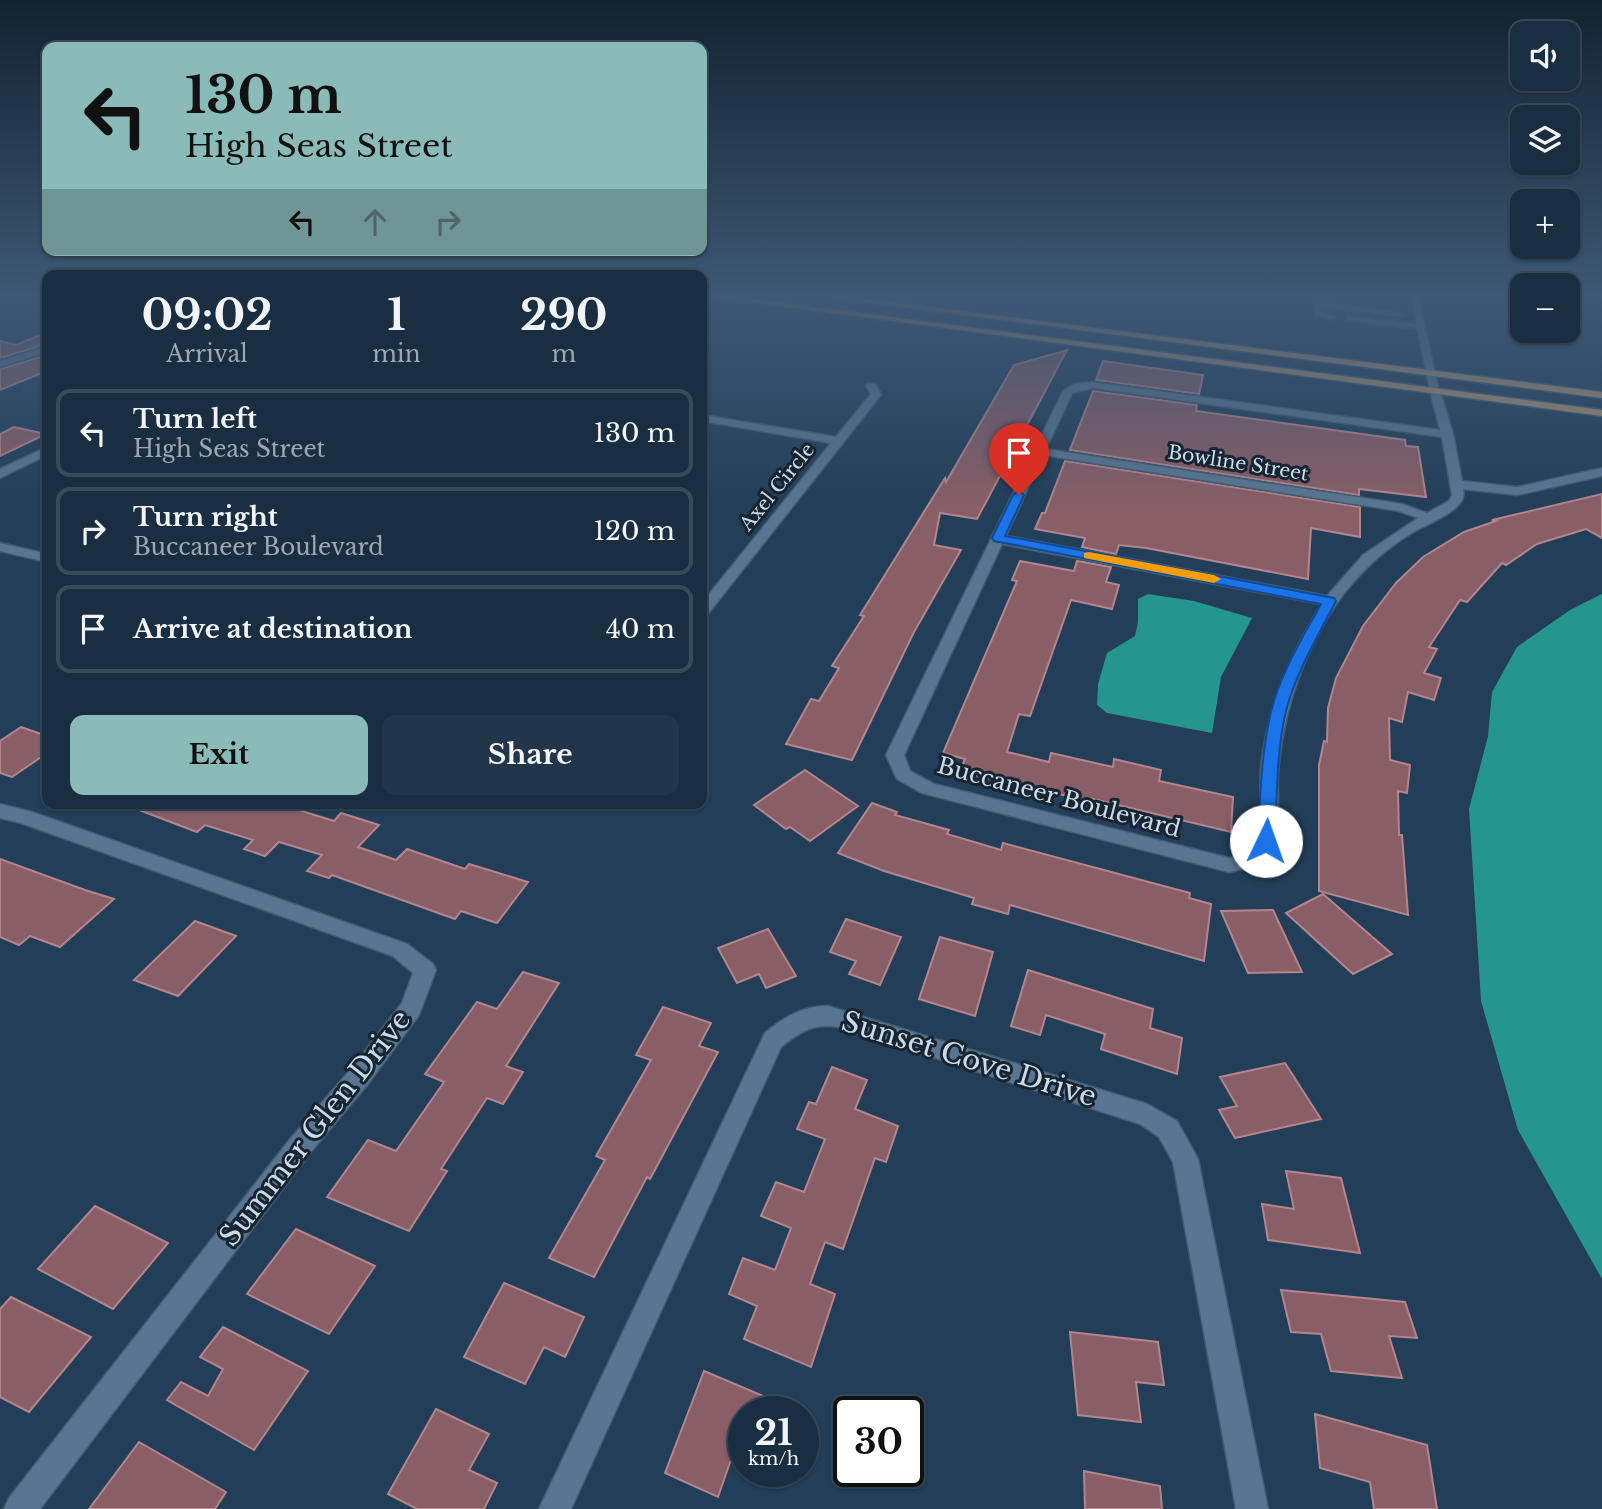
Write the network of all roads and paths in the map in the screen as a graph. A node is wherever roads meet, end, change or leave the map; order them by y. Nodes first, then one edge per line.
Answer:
1 (1255, 367) edge
2 (1380, 367) edge
3 (1431, 367) edge
4 (1432, 374) junction
5 (871, 386) dead end
6 (1435, 391) junction
7 (1602, 395) edge
8 (1602, 413) edge
9 (707, 419) edge
10 (1447, 434) junction
11 (839, 441) junction
12 (1039, 451) junction
13 (42, 453) edge
14 (1602, 472) edge
15 (0, 474) edge
16 (1456, 484) junction
17 (1429, 518) junction
18 (998, 538) junction
19 (0, 547) edge
20 (42, 557) edge
21 (1329, 601) junction
22 (707, 606) edge
23 (0, 811) edge
24 (20, 1509) edge
25 (555, 1509) edge
26 (1252, 1509) edge

1 - 6 main road
2 - 4 main road
3 - 4 street
4 - 6 street
4 - 7 main road
5 - 11 street, Axel Circle
6 - 8 main road
6 - 10 street
9 - 11 street
10 - 12 street, Buccaneer Boulevard
10 - 16 street
11 - 22 street, Axel Circle
12 - 17 street, Bowline Street
12 - 18 street, Buccaneer Boulevard
13 - 15 street
14 - 16 street
16 - 17 street, Buccaneer Boulevard
17 - 21 street, Buccaneer Boulevard
18 - 21 street
18 - 21 street, Buccaneer Boulevard
19 - 20 street
23 - 24 street, Summer Glen Drive
25 - 26 street, Sunset Cove Drive

